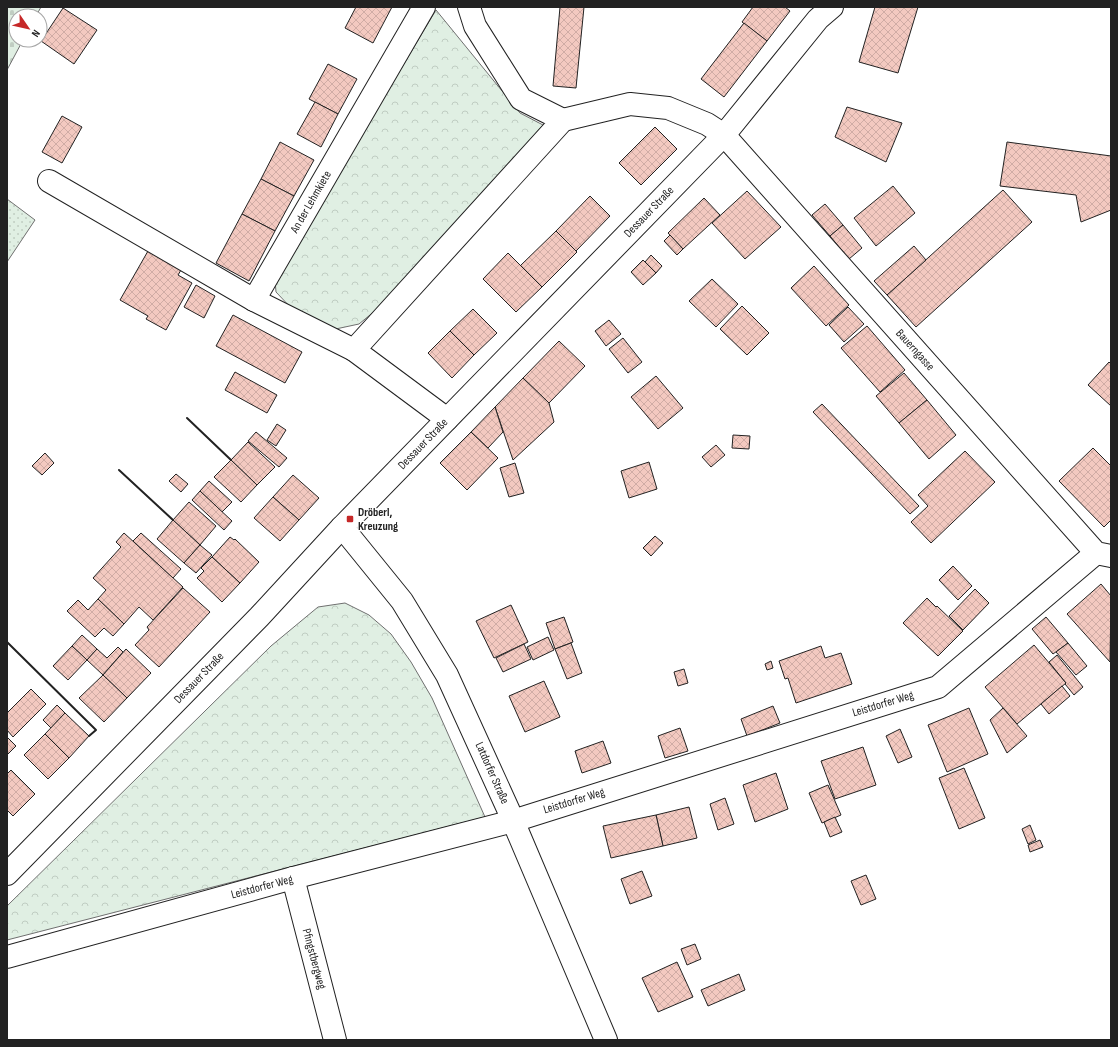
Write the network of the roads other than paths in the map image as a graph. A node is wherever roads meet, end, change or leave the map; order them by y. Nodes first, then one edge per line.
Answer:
1 (424, 7) edge
2 (469, 7) edge
3 (832, 7) edge
4 (563, 120) junction
5 (724, 135) junction
6 (49, 180) dead end
7 (254, 300) junction
8 (354, 350) junction
9 (447, 420) junction
10 (342, 527) junction
11 (1103, 554) edge
12 (513, 821) junction
13 (7, 874) edge
14 (293, 878) junction
15 (7, 957) edge
16 (335, 1040) edge
17 (606, 1040) edge

1 - 7 street, An der Lehmkiete
2 - 4 street
3 - 5 street, Dessauer Straße
4 - 5 street
4 - 8 street
5 - 9 street, Dessauer Straße
5 - 11 street, Bauerngasse
6 - 7 street
7 - 8 street
8 - 9 street
9 - 10 street, Dessauer Straße
10 - 12 street, Latdorfer Straße
10 - 13 street, Dessauer Straße
11 - 12 street, Leistdorfer Weg
12 - 14 street, Leistdorfer Weg
12 - 17 street, Latdorfer Straße
14 - 15 street, Leistdorfer Weg
14 - 16 street, Pfingstbergweg

